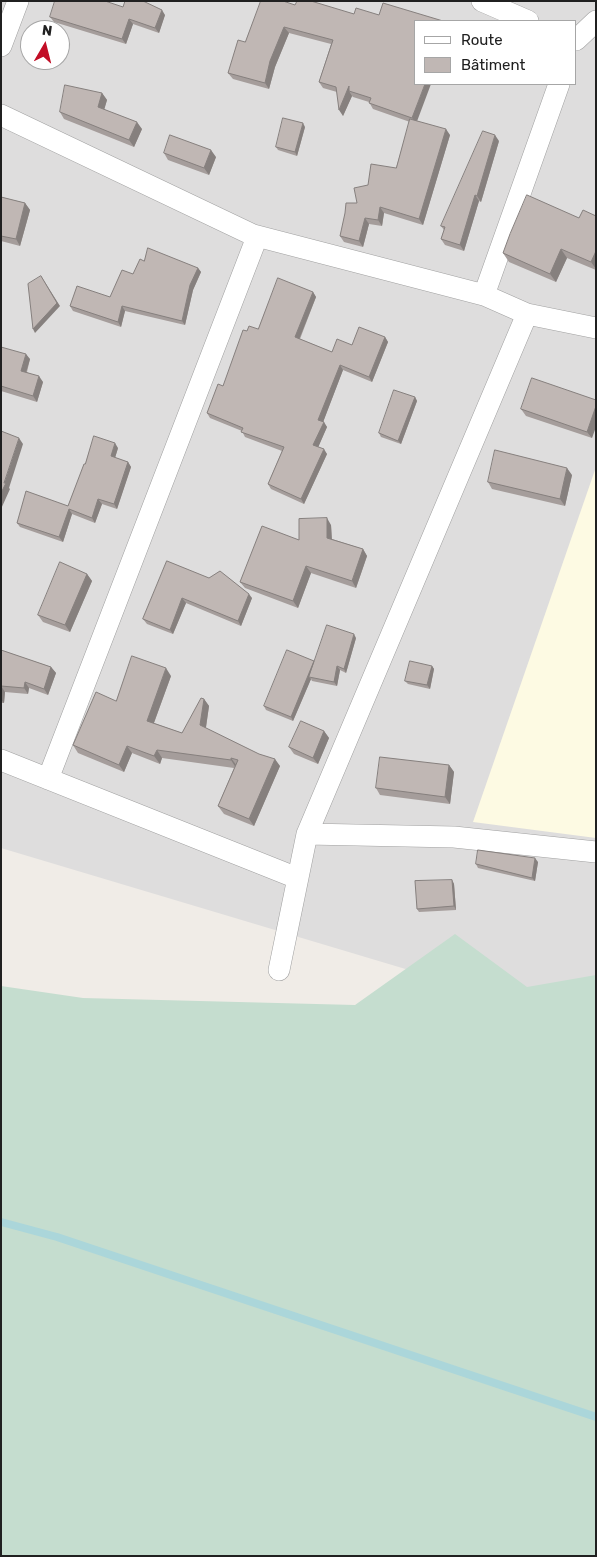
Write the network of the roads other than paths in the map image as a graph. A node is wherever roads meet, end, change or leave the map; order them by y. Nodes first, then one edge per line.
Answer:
1 (18, 1) edge
2 (482, 1) edge
3 (526, 20) edge
4 (596, 20) edge
5 (577, 39) edge
6 (1, 46) edge
7 (559, 85) edge
8 (1, 115) edge
9 (257, 237) junction
10 (484, 295) junction
11 (527, 314) junction
12 (596, 328) edge
13 (1, 760) edge
14 (48, 779) junction
15 (307, 834) junction
16 (596, 852) edge
17 (297, 878) junction
18 (280, 970) dead end

1 - 6 street
2 - 3 street
4 - 5 street
7 - 10 street
8 - 9 street
9 - 10 street
9 - 14 street
10 - 11 street
11 - 12 street
11 - 15 street
13 - 14 street
14 - 17 street
15 - 16 street
15 - 17 street
17 - 18 street

